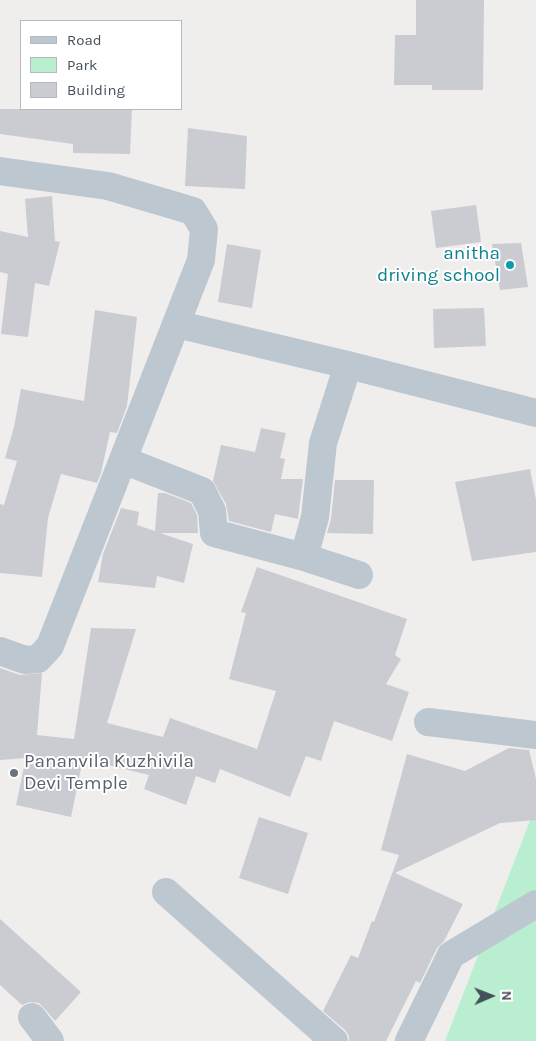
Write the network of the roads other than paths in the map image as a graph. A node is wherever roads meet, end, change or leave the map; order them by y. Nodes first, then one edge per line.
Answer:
1 (0, 171) edge
2 (176, 324) junction
3 (348, 365) junction
4 (536, 413) edge
5 (123, 460) junction
6 (304, 557) junction
7 (359, 575) dead end
8 (0, 650) edge
9 (428, 722) dead end
10 (536, 734) edge
11 (166, 892) dead end
12 (536, 904) edge
13 (32, 1017) dead end
14 (50, 1041) edge
15 (334, 1041) edge
16 (409, 1041) edge

1 - 2 street
2 - 3 street
2 - 5 street
3 - 4 street
3 - 6 street
5 - 6 street
5 - 8 street
6 - 7 street
9 - 10 street
11 - 15 street
12 - 16 street
13 - 14 street

